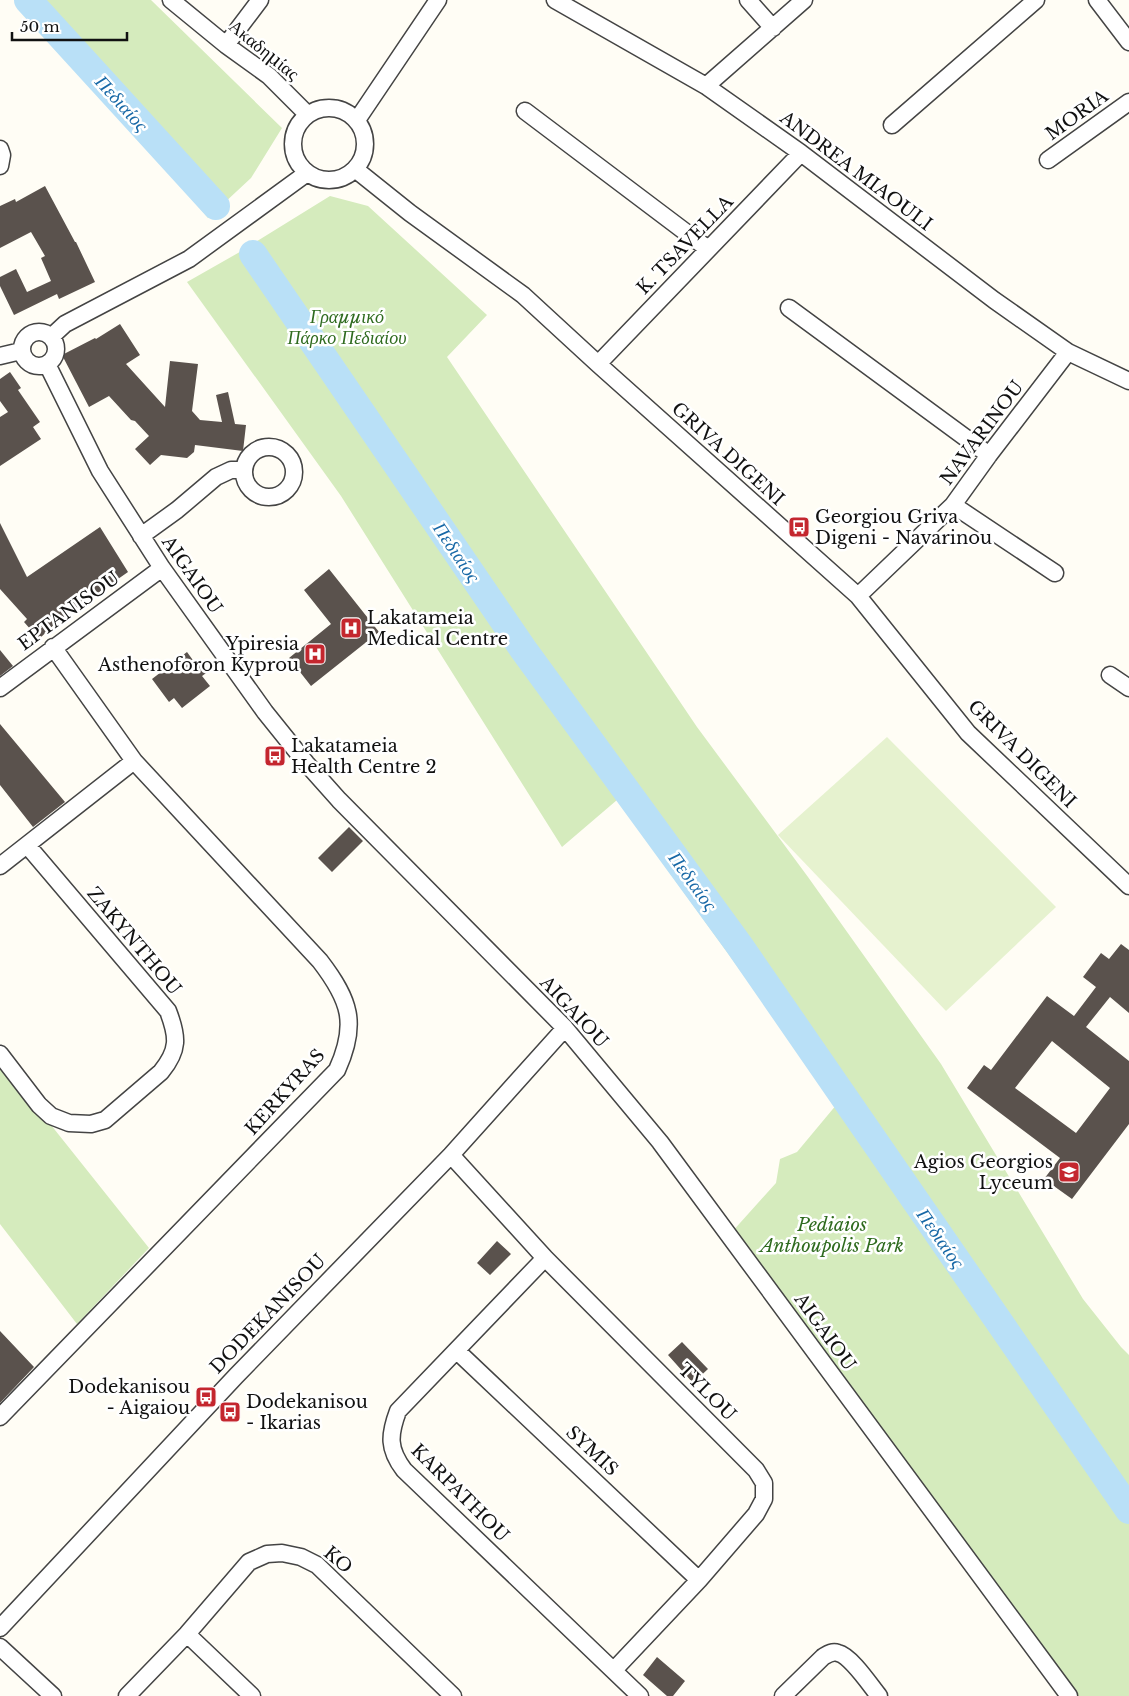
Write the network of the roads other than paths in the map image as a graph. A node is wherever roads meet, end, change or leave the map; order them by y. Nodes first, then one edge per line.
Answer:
1 (171, 0) edge
2 (260, 0) edge
3 (438, 0) edge
4 (555, 0) edge
5 (748, 0) edge
6 (804, 0) edge
7 (1036, 0) edge
8 (1097, 0) edge
9 (773, 28) junction
10 (1129, 42) edge
11 (226, 45) junction
12 (706, 86) junction
13 (1129, 102) edge
14 (525, 111) dead end
15 (307, 114) junction
16 (357, 120) junction
17 (892, 125) dead end
18 (0, 149) edge
19 (801, 153) junction
20 (1048, 160) dead end
21 (0, 166) edge
22 (355, 169) junction
23 (307, 173) junction
24 (708, 249) junction
25 (789, 308) dead end
26 (51, 337) junction
27 (21, 351) junction
28 (1068, 352) junction
29 (0, 356) edge
30 (47, 364) junction
31 (598, 364) junction
32 (1129, 381) edge
33 (989, 455) junction
34 (244, 470) dead end
35 (953, 505) junction
36 (141, 536) junction
37 (162, 568) junction
38 (1056, 573) dead end
39 (858, 596) junction
40 (53, 647) junction
41 (1110, 675) dead end
42 (0, 688) edge
43 (1129, 688) edge
44 (134, 761) junction
45 (27, 845) junction
46 (0, 866) edge
47 (1129, 886) edge
48 (565, 1028) junction
49 (0, 1054) edge
50 (450, 1155) junction
51 (546, 1258) junction
52 (457, 1351) junction
53 (0, 1417) edge
54 (699, 1580) junction
55 (0, 1628) edge
56 (187, 1634) junction
57 (0, 1647) edge
58 (614, 1670) junction
59 (53, 1696) edge
60 (127, 1696) edge
61 (252, 1696) edge
62 (453, 1696) edge
63 (640, 1696) edge
64 (782, 1696) edge
65 (880, 1696) edge
66 (1069, 1696) edge

1 - 11 street, Ακαδημίας
2 - 11 street
3 - 16 street
4 - 12 street, ANDREA MIAOULI
5 - 9 street
6 - 9 street
7 - 17 street
8 - 10 street
9 - 12 street
11 - 15 street, Ακαδημίας
12 - 19 street, ANDREA MIAOULI
13 - 20 street, MORIA
14 - 24 street
15 - 16 street
15 - 23 street
16 - 22 street
18 - 21 street
19 - 24 street, K. TSAVELLA
19 - 28 street, ANDREA MIAOULI
22 - 23 street
22 - 31 street, GRIVA DIGENI
23 - 26 street
24 - 31 street, K. TSAVELLA
25 - 33 street
26 - 27 street
26 - 30 street
27 - 29 street
27 - 30 street
28 - 32 street, ANDREA MIAOULI
28 - 33 street, NAVARINOU
30 - 36 street, AIGAIOU
31 - 39 street, GRIVA DIGENI
33 - 35 street, NAVARINOU
34 - 36 street
35 - 38 street
35 - 39 street, NAVARINOU
36 - 37 street, AIGAIOU
37 - 40 street, EPTANISOU
37 - 48 street, AIGAIOU
39 - 47 street, GRIVA DIGENI
40 - 42 street, EPTANISOU
40 - 44 street, KERKYRAS
41 - 43 street
44 - 45 street
44 - 53 street, KERKYRAS
45 - 46 street
45 - 49 street, ZAKYNTHOU
48 - 50 street, DODEKANISOU
48 - 66 street, AIGAIOU
50 - 51 street, TYLOU
50 - 55 street, DODEKANISOU
51 - 52 street, KARPATHOU
51 - 54 street, TYLOU
52 - 54 street, SYMIS
52 - 58 street, KARPATHOU
54 - 58 street, TYLOU
56 - 60 street, KO
56 - 61 street
56 - 62 street, KO
57 - 59 street
58 - 63 street, KARPATHOU
64 - 65 street

